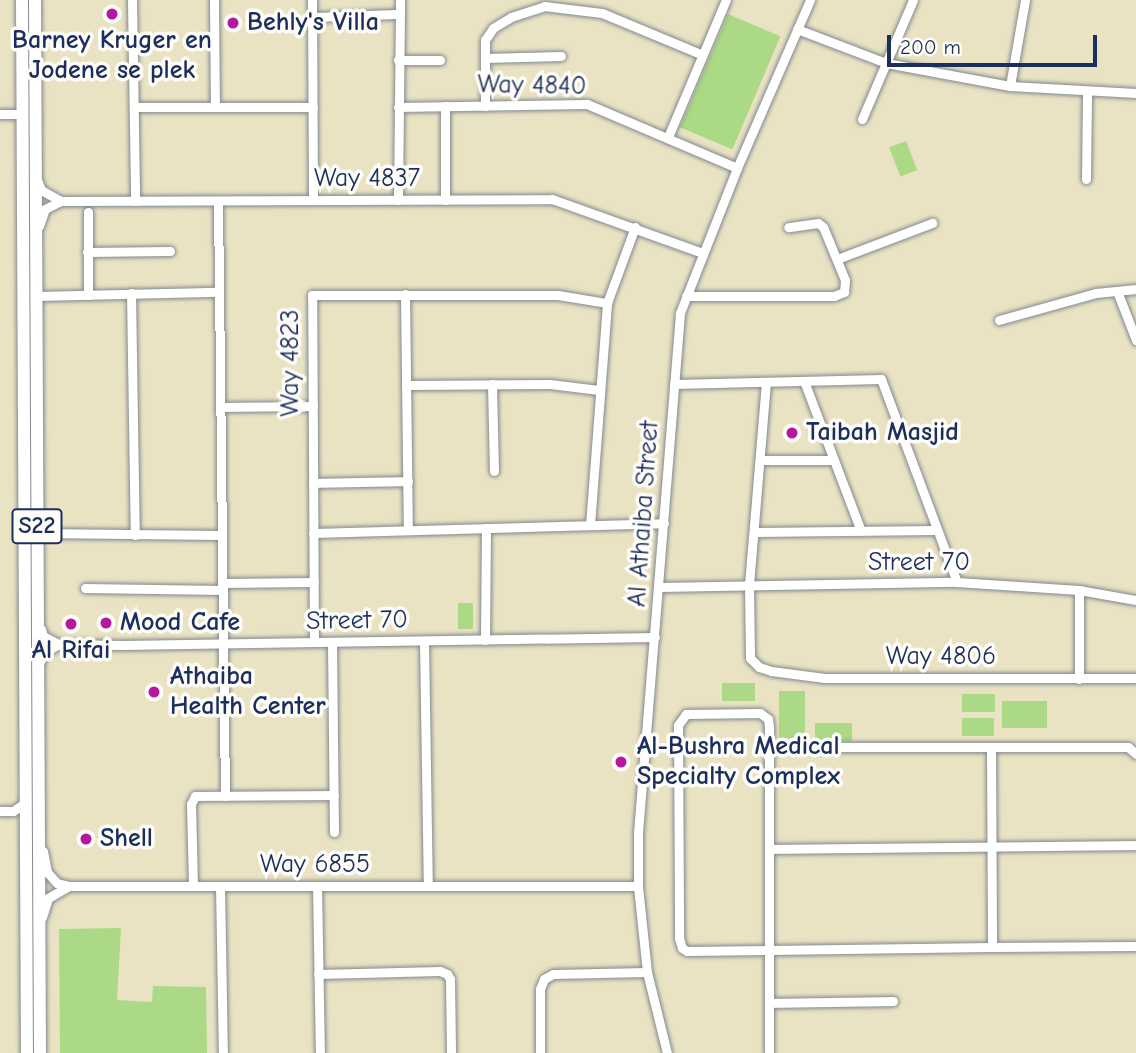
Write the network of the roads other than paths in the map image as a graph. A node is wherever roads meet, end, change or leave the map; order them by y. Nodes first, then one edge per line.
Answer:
1 (22, 0) edge
2 (35, 0) edge
3 (132, 0) edge
4 (214, 0) edge
5 (312, 0) edge
6 (400, 0) edge
7 (726, 0) edge
8 (810, 0) edge
9 (913, 0) edge
10 (1025, 0) edge
11 (543, 3) edge
12 (398, 14) junction
13 (312, 17) junction
14 (797, 29) junction
15 (703, 55) junction
16 (561, 56) dead end
17 (485, 58) junction
18 (398, 60) junction
19 (440, 60) dead end
20 (886, 63) junction
21 (1010, 86) junction
22 (1087, 91) junction
23 (1136, 93) edge
24 (215, 106) junction
25 (445, 106) junction
26 (485, 106) junction
27 (134, 107) junction
28 (313, 107) junction
29 (398, 107) junction
30 (0, 114) edge
31 (22, 114) junction
32 (862, 119) dead end
33 (668, 137) junction
34 (737, 168) junction
35 (35, 173) junction
36 (1086, 179) dead end
37 (313, 200) junction
38 (398, 200) junction
39 (445, 200) junction
40 (61, 201) junction
41 (135, 201) junction
42 (218, 201) junction
43 (88, 212) dead end
44 (932, 223) dead end
45 (635, 227) junction
46 (788, 227) dead end
47 (36, 238) junction
48 (170, 251) dead end
49 (87, 252) junction
50 (703, 253) junction
51 (836, 258) junction
52 (1136, 289) edge
53 (1117, 291) junction
54 (219, 292) junction
55 (131, 293) junction
56 (405, 294) junction
57 (88, 295) junction
58 (36, 296) junction
59 (686, 296) junction
60 (607, 303) junction
61 (999, 320) dead end
62 (1136, 340) edge
63 (804, 381) junction
64 (766, 382) junction
65 (406, 384) junction
66 (492, 384) junction
67 (674, 384) junction
68 (599, 390) junction
69 (313, 406) junction
70 (220, 407) junction
71 (760, 460) junction
72 (832, 460) junction
73 (494, 471) dead end
74 (408, 481) junction
75 (313, 483) junction
76 (664, 523) junction
77 (590, 525) junction
78 (486, 528) junction
79 (408, 530) junction
80 (937, 530) junction
81 (860, 531) junction
82 (754, 532) junction
83 (37, 533) junction
84 (313, 533) junction
85 (135, 535) junction
86 (222, 535) junction
87 (314, 582) junction
88 (957, 582) junction
89 (749, 585) junction
90 (222, 587) junction
91 (659, 587) junction
92 (85, 588) dead end
93 (1079, 590) junction
94 (1136, 600) edge
95 (38, 613) junction
96 (655, 637) junction
97 (485, 640) junction
98 (424, 641) junction
99 (314, 642) junction
100 (332, 642) junction
101 (59, 644) junction
102 (223, 644) junction
103 (38, 663) junction
104 (1136, 678) edge
105 (1079, 679) junction
106 (769, 747) junction
107 (992, 747) junction
108 (1136, 754) edge
109 (334, 795) junction
110 (225, 796) junction
111 (25, 803) junction
112 (0, 811) edge
113 (13, 811) junction
114 (26, 821) junction
115 (39, 824) junction
116 (334, 832) dead end
117 (1136, 845) edge
118 (991, 847) junction
119 (769, 849) junction
120 (69, 886) junction
121 (193, 886) junction
122 (220, 886) junction
123 (317, 886) junction
124 (428, 886) junction
125 (638, 886) junction
126 (1136, 946) edge
127 (992, 947) junction
128 (769, 950) junction
129 (39, 959) junction
130 (647, 972) junction
131 (318, 974) junction
132 (893, 1001) dead end
133 (769, 1003) junction
134 (27, 1053) edge
135 (40, 1053) edge
136 (223, 1053) edge
137 (320, 1053) edge
138 (451, 1053) edge
139 (540, 1053) edge
140 (667, 1053) edge
141 (769, 1053) edge

1 - 31 main road, S22
2 - 35 main road, S22
3 - 27 street
4 - 24 street
5 - 13 street
6 - 12 street
7 - 15 street
8 - 14 street, Al Athaiba Street
9 - 20 street
10 - 21 street
11 - 15 street
11 - 17 street
12 - 13 street
12 - 18 street
13 - 28 street
14 - 20 street
14 - 34 street, Al Athaiba Street
15 - 33 street
16 - 17 street
17 - 26 street
18 - 19 street
18 - 29 street
20 - 21 street
20 - 32 street
21 - 22 street
22 - 23 street
22 - 36 street
24 - 27 street
24 - 28 street
25 - 26 street, Way 4840
25 - 29 street, Way 4840
25 - 39 street
26 - 33 street, Way 4840
27 - 41 street
28 - 37 street
29 - 38 street
30 - 31 street
31 - 111 main road, S22
33 - 34 street, Way 4840
34 - 50 street, Al Athaiba Street
35 - 40 street
35 - 47 main road, S22
37 - 38 street, Way 4837
37 - 42 street, Way 4837
38 - 39 street, Way 4837
39 - 45 street, Way 4837
40 - 41 street, Way 4837
40 - 47 street
41 - 42 street, Way 4837
42 - 54 street
43 - 49 street
44 - 51 street
45 - 50 street, Way 4837
45 - 60 street
46 - 51 street
47 - 58 main road, S22
48 - 49 street
49 - 57 street
50 - 59 street, Al Athaiba Street
51 - 59 street
52 - 53 street
53 - 61 street
53 - 62 street
54 - 55 street
54 - 70 street
55 - 57 street
55 - 85 street
56 - 60 street, Way 4823
56 - 65 street
56 - 69 street, Way 4823
57 - 58 street
58 - 83 main road, S22
59 - 67 street, Al Athaiba Street
60 - 68 street
63 - 64 street
63 - 72 street
63 - 80 street
64 - 67 street
64 - 71 street
65 - 66 street
65 - 74 street
66 - 68 street
66 - 73 street
67 - 76 street, Al Athaiba Street
68 - 77 street
69 - 70 street
69 - 75 street, Way 4823
70 - 86 street
71 - 72 street
71 - 82 street
72 - 81 street
74 - 75 street
74 - 79 street
75 - 84 street, Way 4823
76 - 77 street
76 - 91 street, Al Athaiba Street
77 - 78 street
78 - 79 street
78 - 97 street
79 - 84 street
80 - 81 street
80 - 88 street
81 - 82 street
82 - 89 street
83 - 85 street
83 - 95 main road, S22
84 - 87 street, Way 4823
85 - 86 street
86 - 90 street
87 - 90 street
87 - 99 street, Way 4823
88 - 89 street, Street 70
88 - 93 street, Street 70
89 - 91 street, Street 70
89 - 105 street, Way 4806
90 - 92 street
90 - 102 street
91 - 96 street, Al Athaiba Street
93 - 94 street, Street 70
93 - 105 street
95 - 101 street
95 - 103 main road, S22
96 - 97 street, Street 70
96 - 125 street, Al Athaiba Street
97 - 98 street, Street 70
98 - 100 street, Street 70
98 - 124 street
99 - 100 street, Street 70
99 - 102 street, Street 70
100 - 109 street
101 - 102 street, Street 70
101 - 103 street
102 - 110 street
103 - 115 main road, S22
104 - 105 street, Way 4806
106 - 107 street
106 - 119 street
106 - 128 street
107 - 108 street
107 - 118 street
109 - 110 street
109 - 116 street
110 - 121 street
111 - 113 street
111 - 114 main road, S22
112 - 113 street
113 - 114 street
114 - 134 main road, S22
115 - 120 street
115 - 129 main road, S22
117 - 118 street
118 - 119 street
118 - 127 street
119 - 128 street
120 - 121 street, Way 6855
120 - 129 street
121 - 122 street, Way 6855
122 - 123 street, Way 6855
122 - 136 street
123 - 124 street, Way 6855
123 - 131 street
124 - 125 street, Way 6855
125 - 130 street, Al Athaiba Street
126 - 127 street
127 - 128 street
128 - 133 street
129 - 135 main road, S22
130 - 139 street
130 - 140 street, Al Athaiba Street
131 - 137 street
131 - 138 street
132 - 133 street
133 - 141 street

